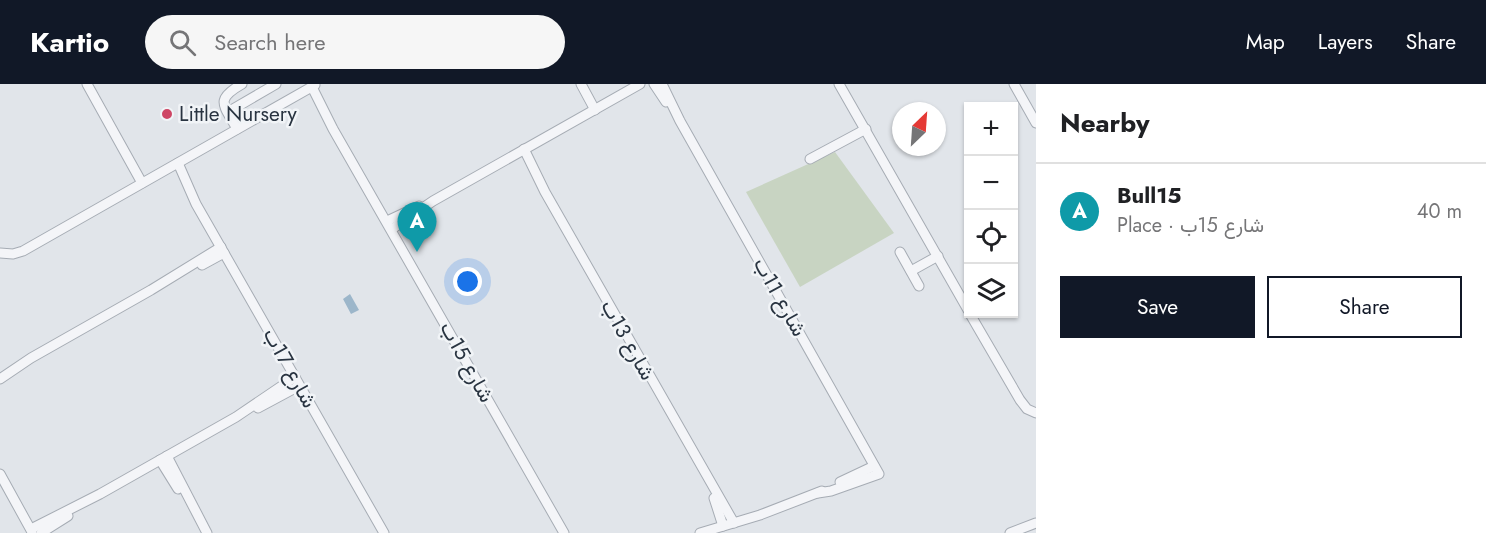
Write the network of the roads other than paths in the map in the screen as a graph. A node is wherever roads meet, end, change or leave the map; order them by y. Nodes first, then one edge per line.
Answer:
1 (87, 84) edge
2 (242, 84) edge
3 (276, 84) edge
4 (580, 84) edge
5 (640, 84) edge
6 (654, 84) edge
7 (662, 84) edge
8 (840, 84) edge
9 (1014, 84) edge
10 (312, 87) edge
11 (595, 110) junction
12 (228, 111) junction
13 (680, 121) junction
14 (1036, 123) edge
15 (237, 129) junction
16 (866, 129) junction
17 (521, 151) junction
18 (810, 159) dead end
19 (175, 165) junction
20 (142, 183) junction
21 (390, 225) junction
22 (222, 250) junction
23 (900, 252) dead end
24 (0, 253) edge
25 (938, 256) junction
26 (911, 272) junction
27 (919, 286) dead end
28 (964, 303) edge
29 (972, 318) edge
30 (31, 358) junction
31 (0, 373) edge
32 (0, 379) edge
33 (297, 382) junction
34 (1036, 413) edge
35 (163, 458) junction
36 (0, 474) edge
37 (712, 487) junction
38 (100, 494) junction
39 (734, 523) junction
40 (1036, 523) edge
41 (723, 526) junction
42 (32, 531) edge
43 (41, 533) edge
44 (207, 533) edge
45 (384, 533) edge
46 (564, 533) edge
47 (700, 533) edge
48 (1010, 533) edge

1 - 20 street
2 - 12 street
3 - 12 street
4 - 11 street
5 - 11 street
6 - 13 street, شارع 11ب
7 - 13 street, شارع 11ب
8 - 16 street
9 - 14 street
10 - 15 street
10 - 21 street, شارع 15ب
11 - 17 street
12 - 15 street
13 - 39 street, شارع 11ب
15 - 19 street
16 - 18 street
16 - 25 street
17 - 21 street
17 - 37 street, شارع 13ب
19 - 20 street
19 - 22 street, شارع 17ب
20 - 24 street
21 - 46 street, شارع 15ب
22 - 30 street
22 - 33 street, شارع 17ب
23 - 26 street
25 - 26 street
25 - 28 street
26 - 27 street
29 - 34 street
30 - 31 street
30 - 32 street
33 - 35 street
33 - 45 street, شارع 17ب
35 - 38 street
35 - 44 street
36 - 42 street
37 - 39 street, شارع 13ب
37 - 41 street, شارع 13ب
38 - 42 street
38 - 43 street
39 - 41 street
40 - 48 street
41 - 47 street

